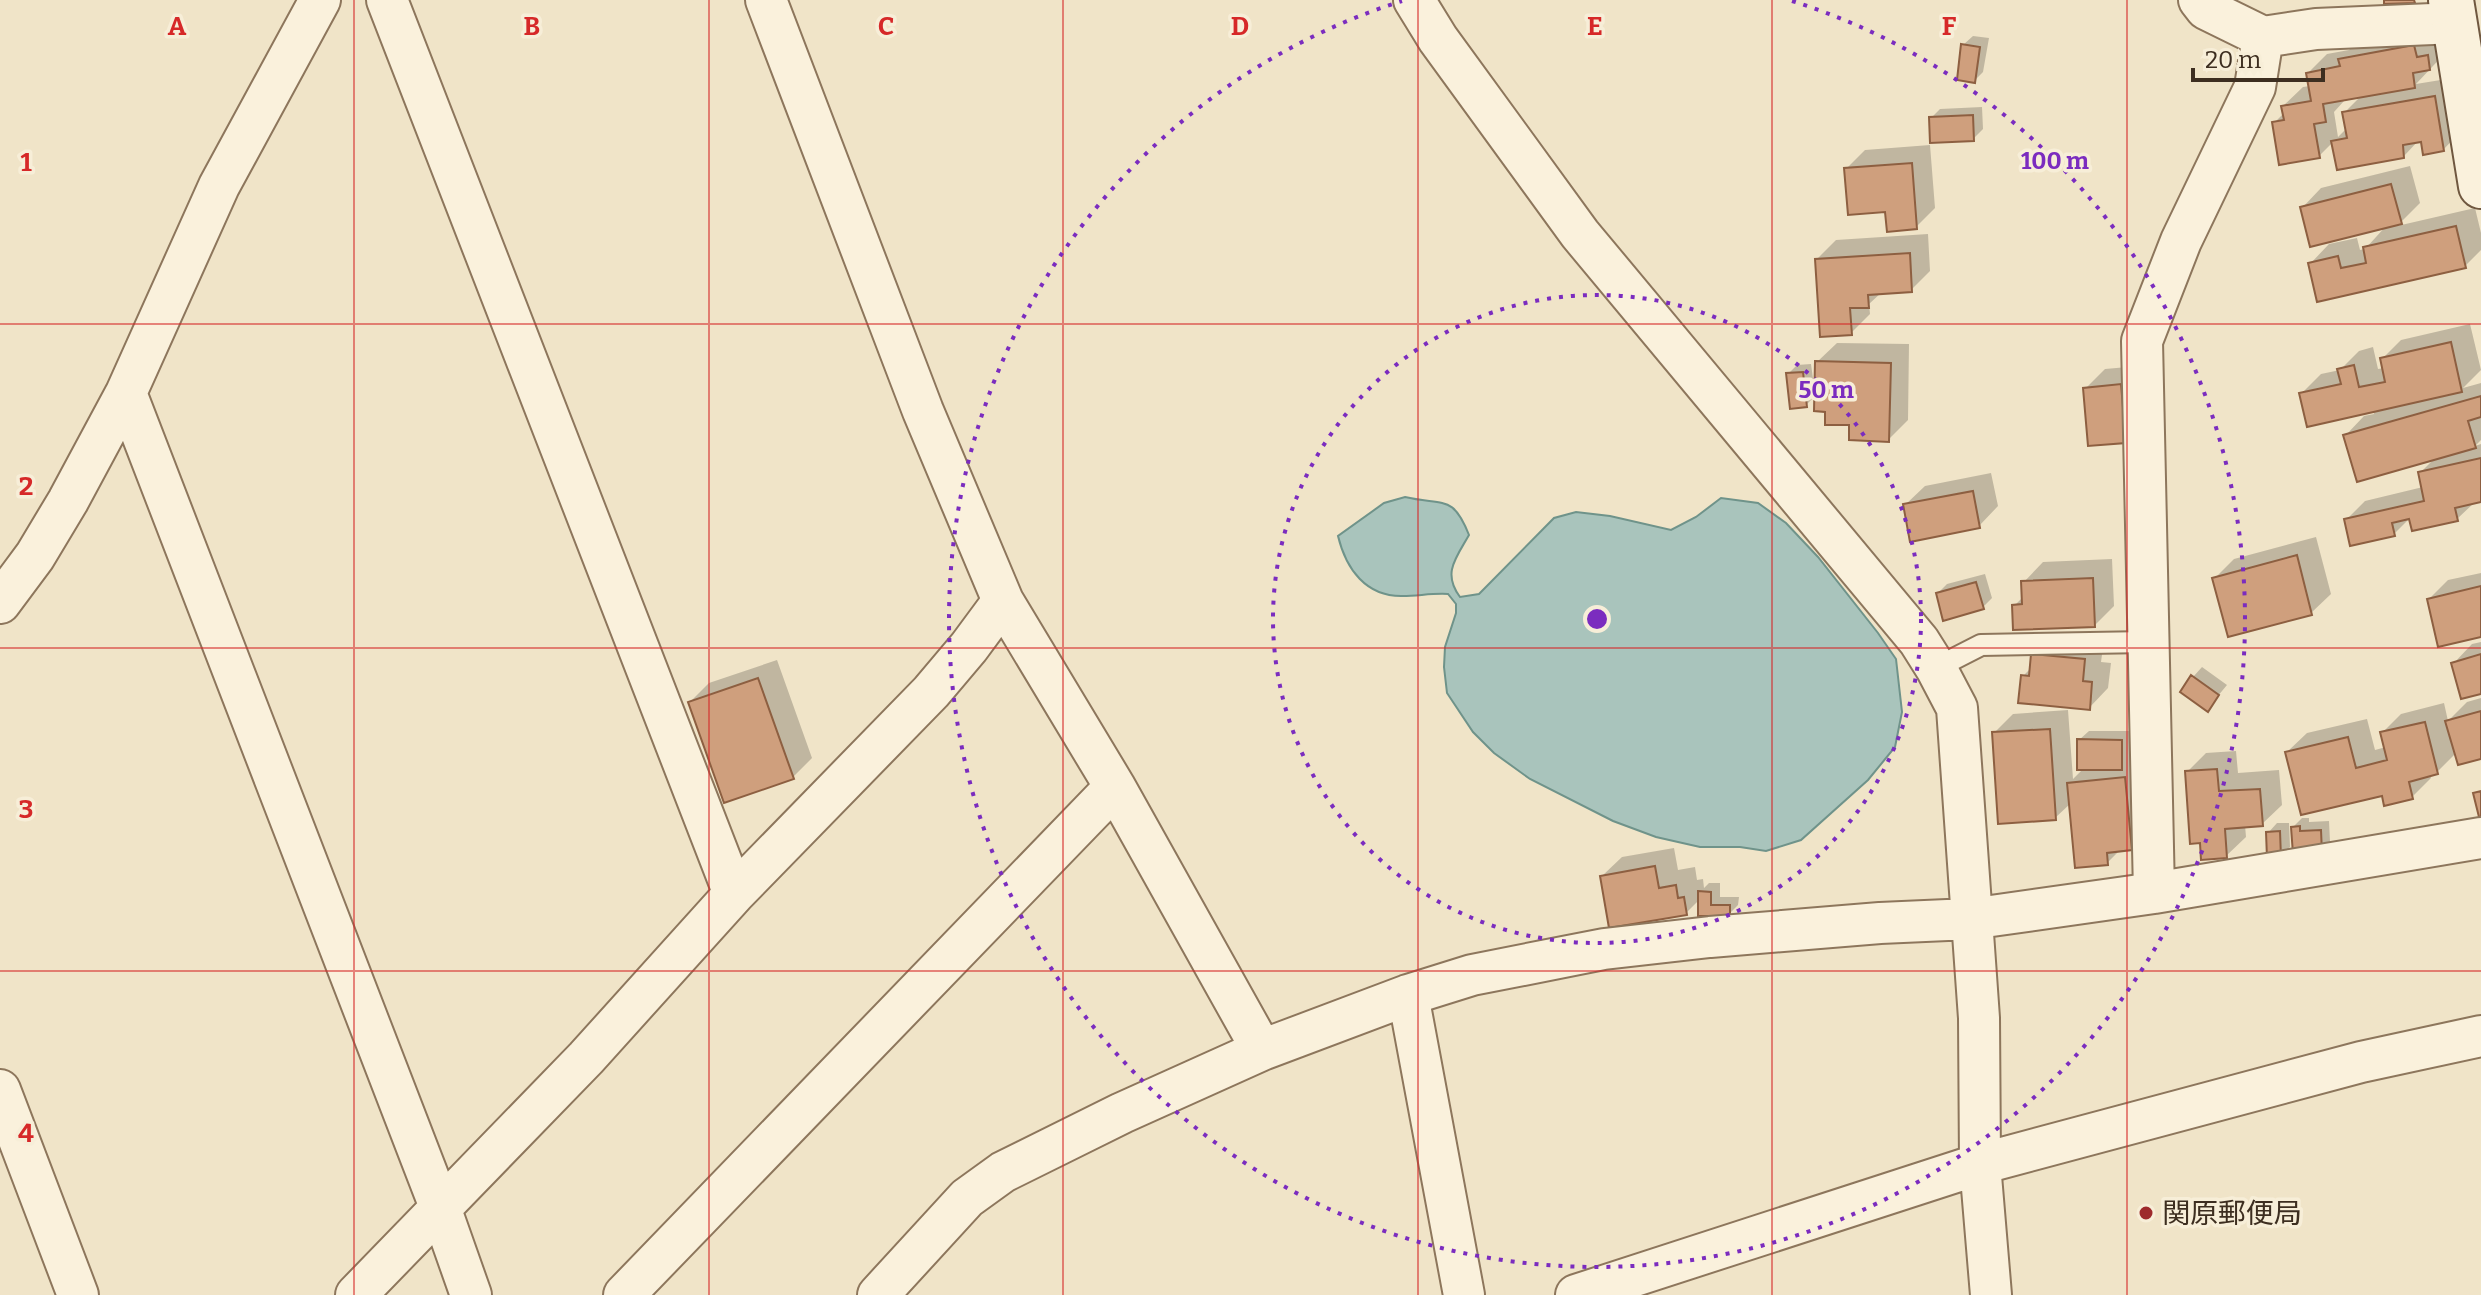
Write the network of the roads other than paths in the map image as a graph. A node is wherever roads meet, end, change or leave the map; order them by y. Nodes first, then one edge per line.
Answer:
1 (320, 0) edge
2 (387, 0) edge
3 (766, 0) edge
4 (1414, 0) edge
5 (2199, 0) edge
6 (2453, 12) edge
7 (2263, 37) junction
8 (2481, 186) edge
9 (126, 393) junction
10 (1003, 601) junction
11 (0, 603) edge
12 (2147, 642) junction
13 (1936, 668) junction
14 (1115, 787) junction
15 (2481, 838) edge
16 (2154, 893) junction
17 (734, 894) junction
18 (1970, 919) junction
19 (1408, 995) junction
20 (2481, 1036) edge
21 (1262, 1050) junction
22 (0, 1090) edge
23 (1980, 1164) junction
24 (440, 1207) junction
25 (78, 1295) edge
26 (356, 1295) edge
27 (471, 1295) edge
28 (624, 1295) edge
29 (878, 1295) edge
30 (1464, 1295) edge
31 (1576, 1295) edge
32 (1991, 1295) edge

1 - 9 street
2 - 17 street
3 - 10 street
4 - 13 street
5 - 7 street
6 - 7 street
6 - 8 main road
7 - 12 street
9 - 11 street
9 - 24 street
10 - 14 street
10 - 17 street
12 - 13 lane
12 - 16 street
13 - 18 street
14 - 21 street
14 - 28 street
15 - 16 street
16 - 18 street
17 - 24 street
18 - 19 street
18 - 23 street
19 - 21 street
19 - 30 street
20 - 23 street
21 - 29 street
22 - 25 street
23 - 31 street
23 - 32 street
24 - 26 street
24 - 27 street

